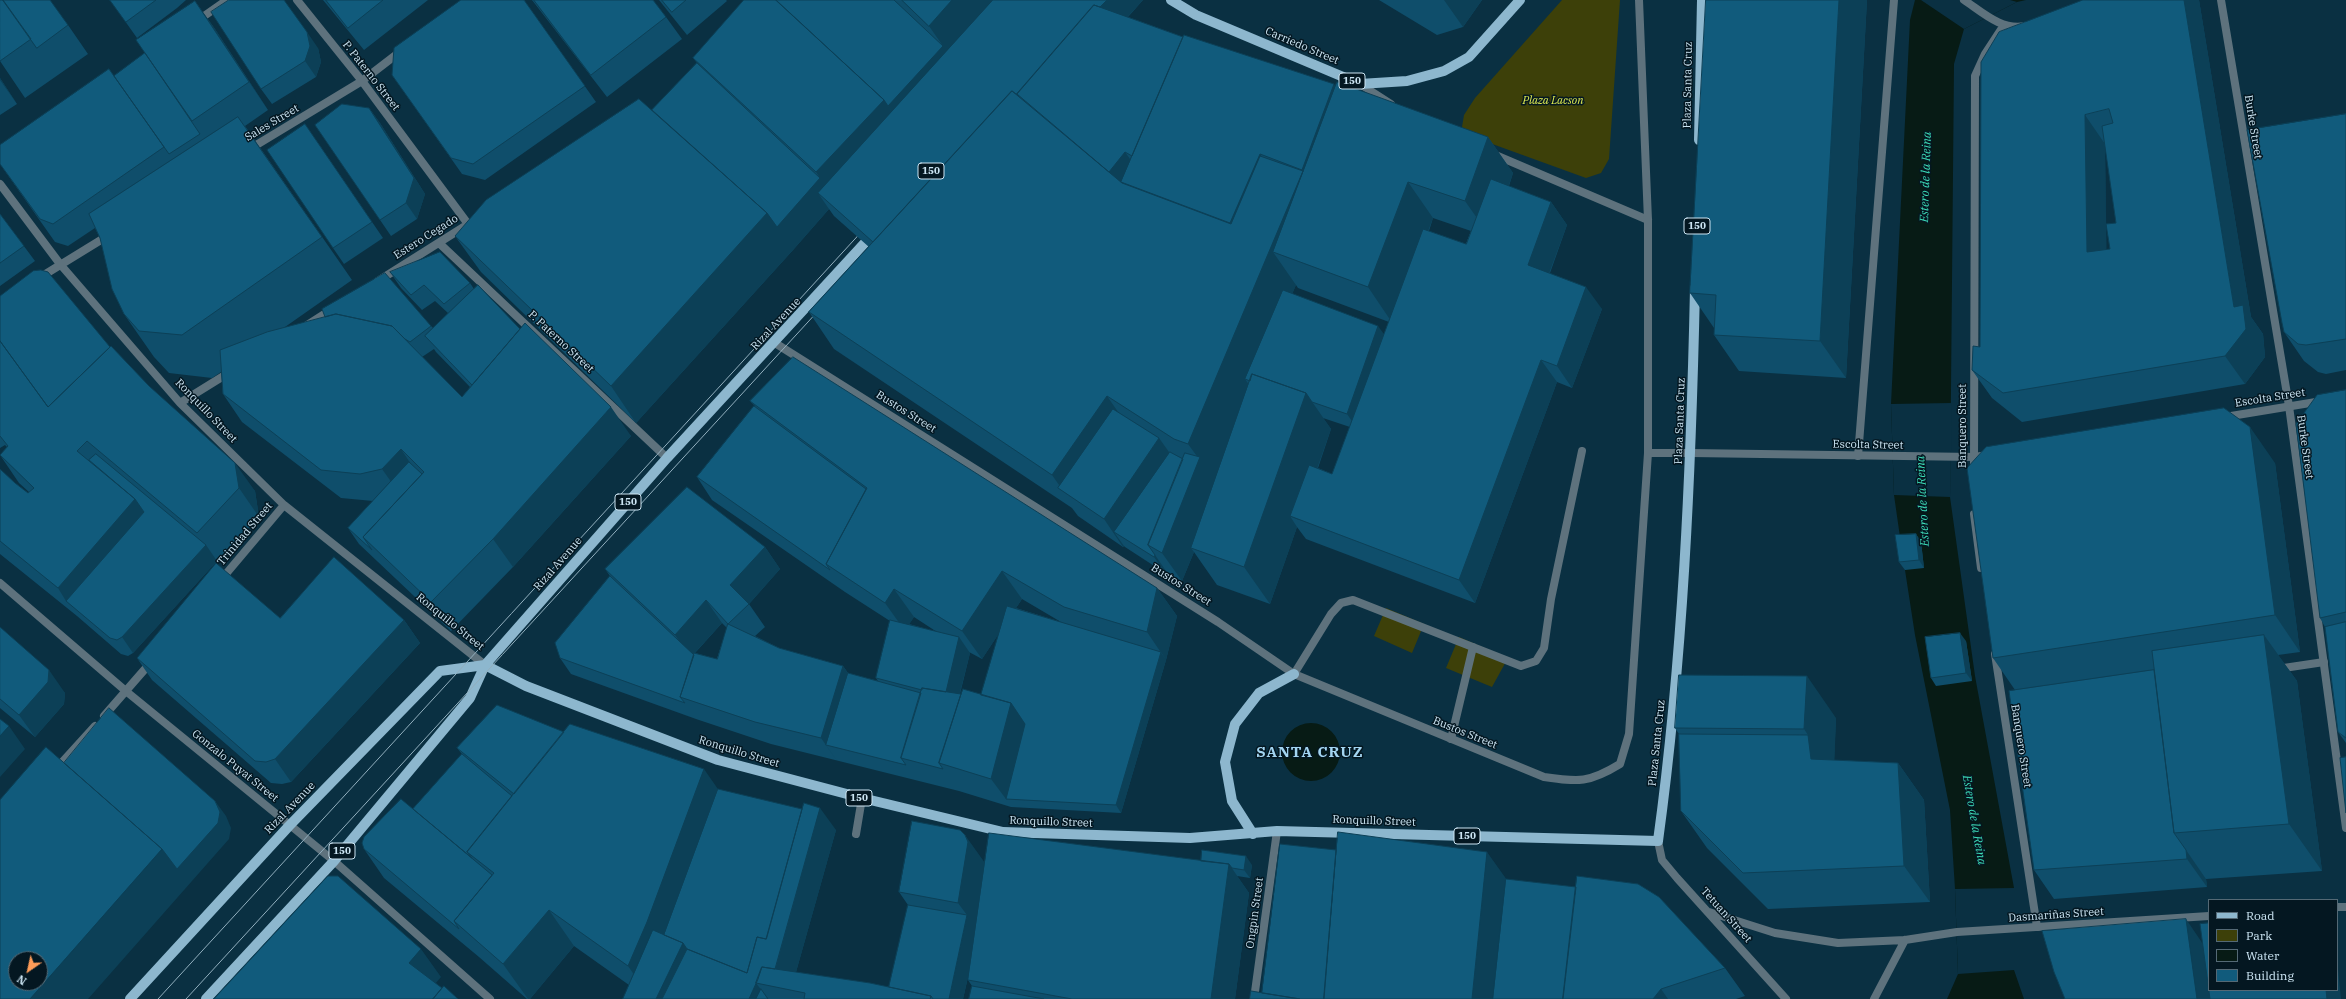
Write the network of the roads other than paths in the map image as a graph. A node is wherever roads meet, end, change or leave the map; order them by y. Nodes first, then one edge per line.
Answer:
1 (227, 0) edge
2 (297, 0) edge
3 (1171, 0) edge
4 (1520, 0) edge
5 (1639, 0) edge
6 (1702, 0) edge
7 (1894, 0) edge
8 (1964, 0) edge
9 (2221, 0) edge
10 (2034, 23) edge
11 (2004, 25) junction
12 (188, 27) edge
13 (405, 48) edge
14 (362, 81) junction
15 (1360, 84) junction
16 (1398, 109) edge
17 (1482, 149) edge
18 (1699, 151) edge
19 (241, 154) edge
20 (0, 184) edge
21 (1648, 220) junction
22 (471, 222) joint
23 (883, 224) edge
24 (114, 232) edge
25 (440, 243) junction
26 (60, 264) junction
27 (1696, 278) edge
28 (34, 282) edge
29 (373, 284) edge
30 (340, 304) edge
31 (300, 329) edge
32 (775, 343) junction
33 (240, 366) edge
34 (2332, 399) edge
35 (180, 403) junction
36 (2288, 406) junction
37 (2218, 418) edge
38 (1582, 451) dead end
39 (1648, 453) junction
40 (1691, 453) junction
41 (1998, 453) edge
42 (1858, 456) junction
43 (1974, 457) junction
44 (668, 458) junction
45 (1974, 475) edge
46 (1973, 502) edge
47 (284, 505) junction
48 (1982, 575) edge
49 (0, 583) edge
50 (213, 589) edge
51 (1993, 642) edge
52 (1473, 647) junction
53 (157, 655) edge
54 (2324, 662) junction
55 (484, 665) junction
56 (2271, 670) dead end
57 (1294, 674) junction
58 (127, 692) junction
59 (1451, 739) junction
60 (48, 778) edge
61 (2343, 783) edge
62 (862, 798) junction
63 (289, 826) junction
64 (2346, 828) edge
65 (1277, 830) junction
66 (856, 834) dead end
67 (1253, 834) junction
68 (1658, 841) junction
69 (334, 861) junction
70 (1709, 912) junction
71 (2208, 916) edge
72 (2037, 927) junction
73 (1905, 940) junction
74 (130, 999) edge
75 (206, 999) edge
76 (490, 999) edge
77 (1254, 999) edge
78 (1786, 999) edge
79 (1874, 999) edge

1 - 12 street
2 - 14 street, P. Paterno Street
3 - 15 main road, Carriedo Street / 150
4 - 15 main road, Carriedo Street / 150
5 - 21 street
6 - 18 main road, Plaza Santa Cruz
7 - 42 street
8 - 11 street
9 - 36 street, Burke Street
10 - 11 street
11 - 43 street, Banquero Street
13 - 14 street, Sales Street
14 - 19 street, Sales Street
14 - 22 street, P. Paterno Street
15 - 16 street
17 - 21 street
20 - 26 street, Ronquillo Street
21 - 39 street
22 - 25 street, Estero Cegado
23 - 32 main road, Rizal Avenue / 150
24 - 26 street
25 - 29 street, Estero Cegado
25 - 44 street, P. Paterno Street
26 - 28 street
26 - 35 street, Ronquillo Street
27 - 40 main road, Plaza Santa Cruz
30 - 31 street
32 - 44 main road, Rizal Avenue / 150
32 - 57 street, Bustos Street
33 - 35 street
34 - 36 street, Escolta Street
35 - 47 street, Ronquillo Street
36 - 37 street, Escolta Street
36 - 54 street, Burke Street
38 - 52 street
39 - 40 street, Escolta Street
39 - 59 street, Bustos Street
40 - 42 street, Escolta Street
40 - 68 main road, Plaza Santa Cruz
41 - 43 street, Escolta Street
42 - 43 street, Escolta Street
43 - 45 street, Banquero Street
44 - 55 main road, Rizal Avenue / 150
46 - 48 street
47 - 50 street, Trinidad Street
47 - 55 street, Ronquillo Street
49 - 58 street, Gonzalo Puyat Street
51 - 72 street, Banquero Street
52 - 57 street
52 - 59 street
53 - 58 street
54 - 56 street
54 - 61 street, Burke Street
55 - 62 main road, Ronquillo Street / 150
55 - 63 main road, Rizal Avenue
55 - 69 main road, Rizal Avenue / 150
57 - 59 street, Bustos Street
57 - 67 main road
58 - 60 street
58 - 63 street, Gonzalo Puyat Street
61 - 64 street, Burke Street
62 - 66 street
62 - 67 main road, Ronquillo Street / 150
63 - 69 street, Gonzalo Puyat Street
63 - 74 main road, Rizal Avenue
65 - 67 main road, Ronquillo Street / 150
65 - 68 main road, Ronquillo Street / 150
65 - 77 street, Ongpin Street
68 - 70 street, Tetuan Street
69 - 75 main road, Rizal Avenue / 150
69 - 76 street, Gonzalo Puyat Street
70 - 73 street, Dasmariñas Street
70 - 78 street, Tetuan Street
71 - 72 street, Dasmariñas Street
72 - 73 street, Dasmariñas Street
73 - 79 street

